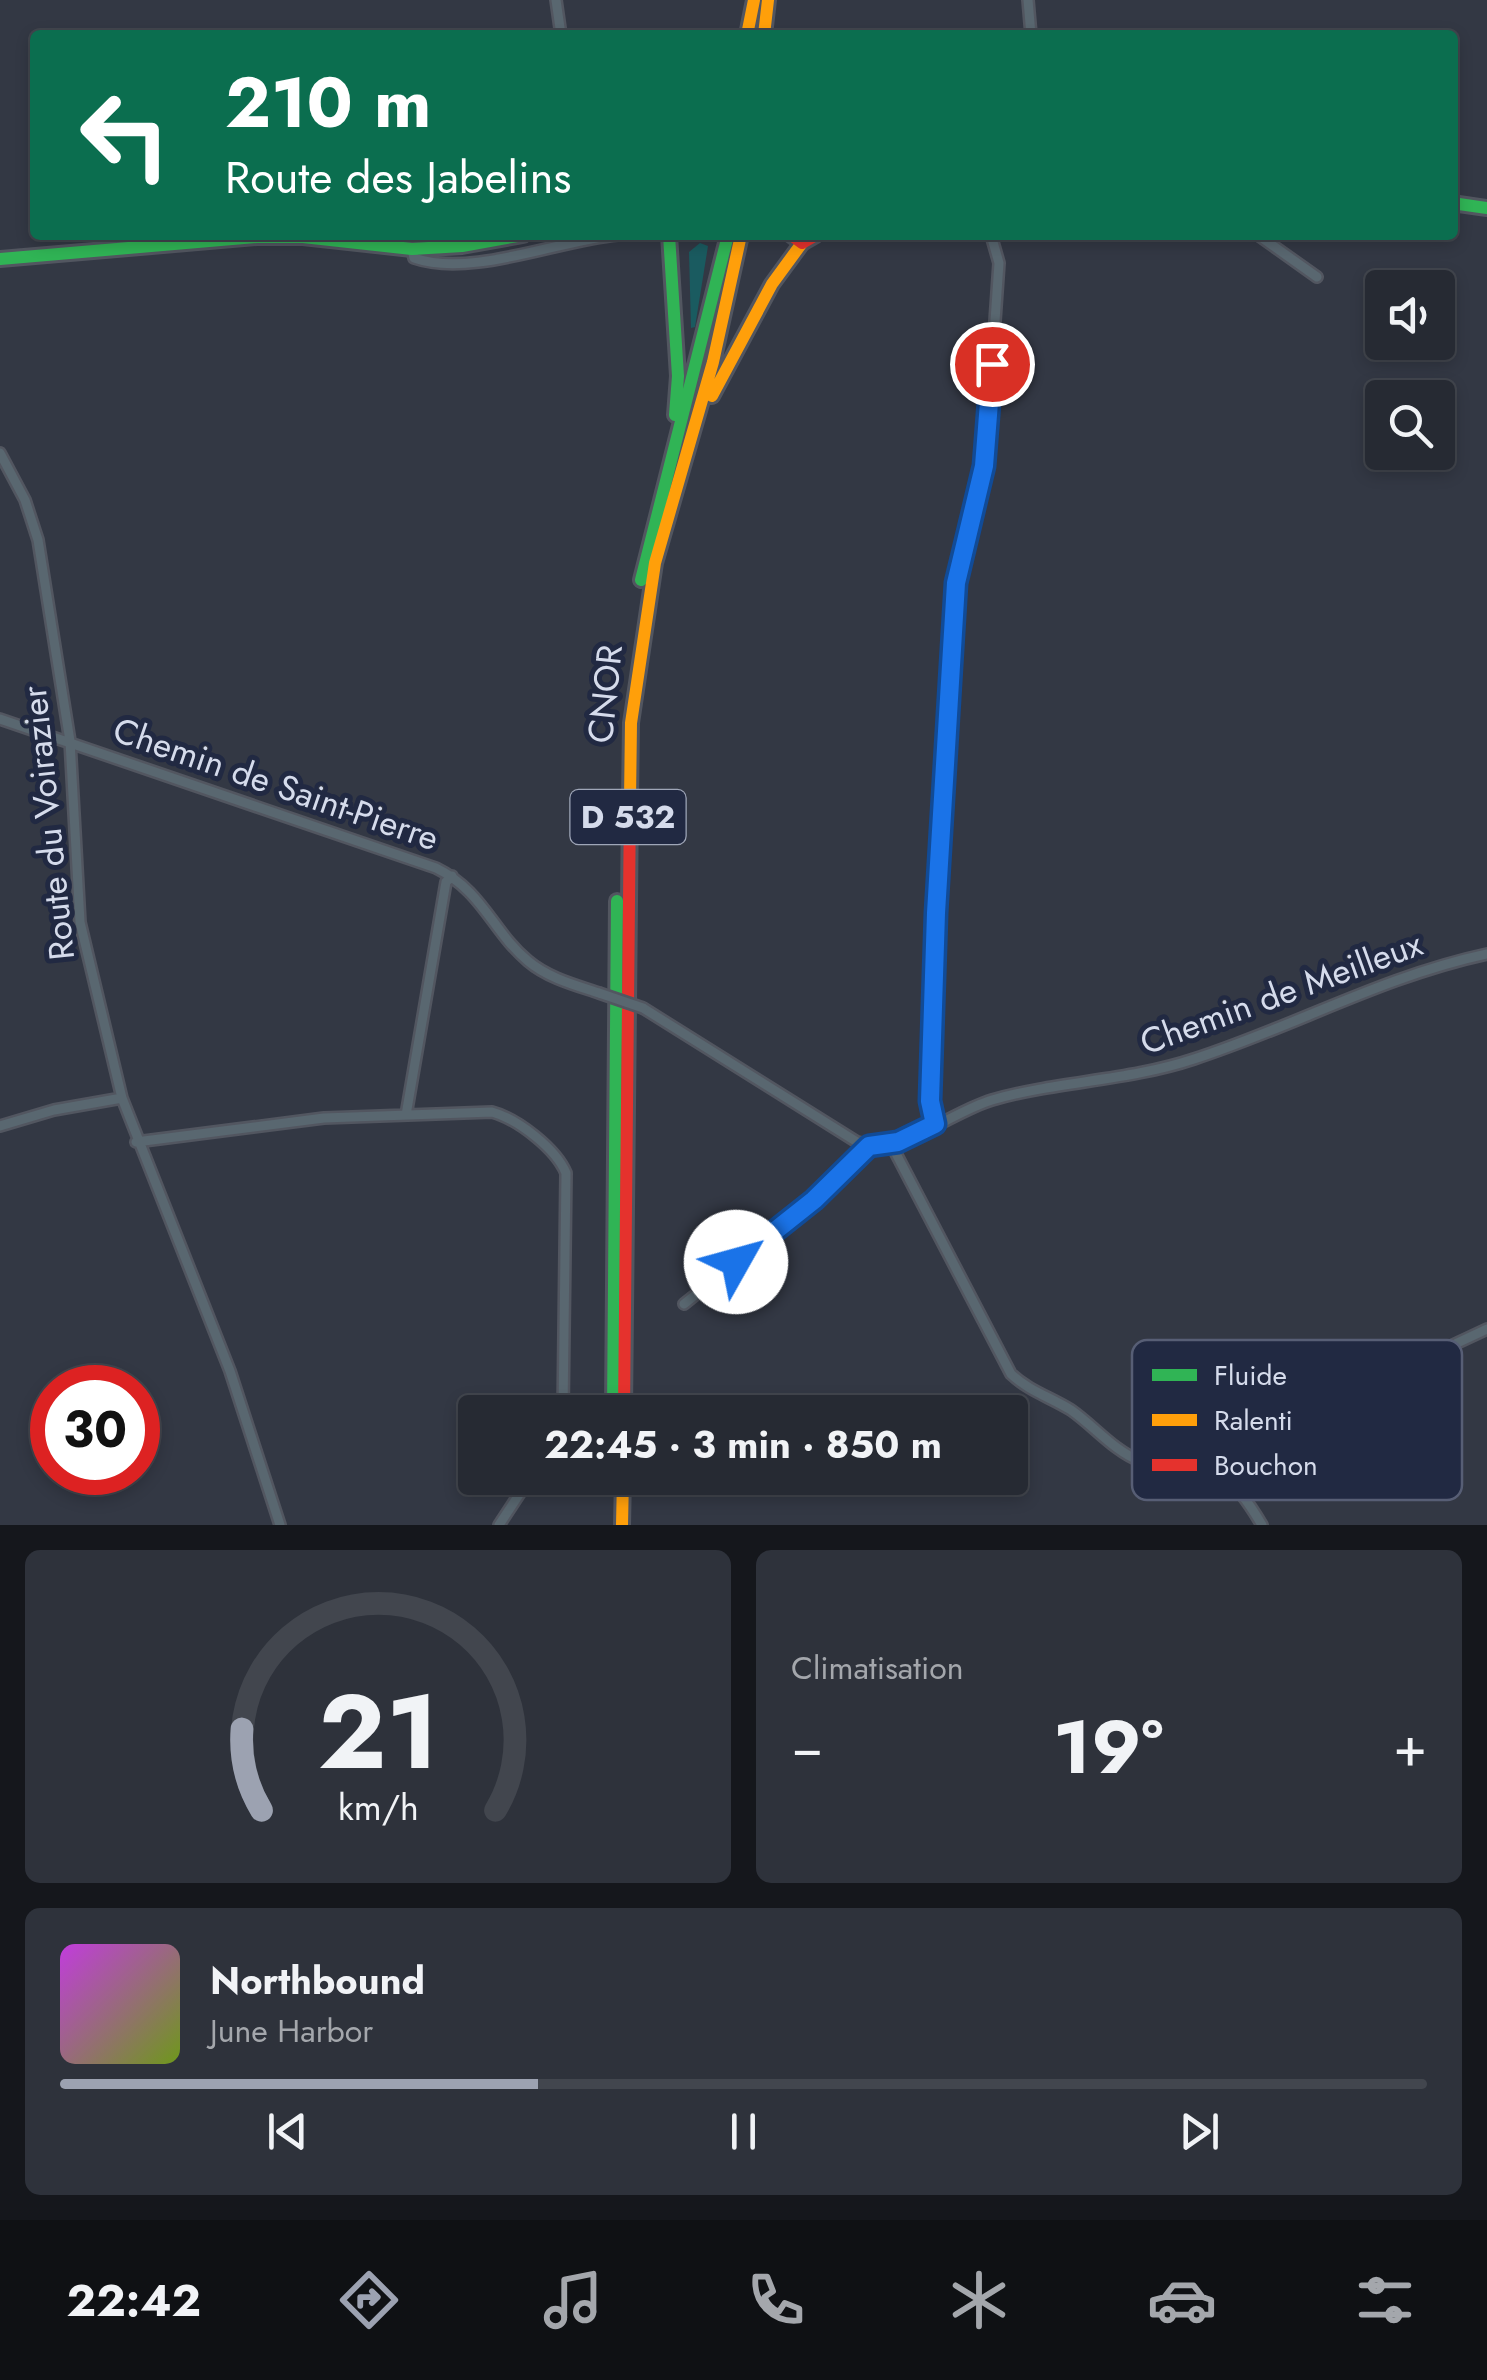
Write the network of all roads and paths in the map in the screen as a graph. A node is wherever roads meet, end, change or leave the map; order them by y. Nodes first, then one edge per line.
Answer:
1 (556, 0) edge
2 (755, 0) edge
3 (771, 0) edge
4 (1028, 0) edge
5 (560, 30) edge
6 (750, 30) edge
7 (768, 30) edge
8 (1031, 30) edge
9 (1458, 204) edge
10 (1487, 208) edge
11 (223, 240) edge
12 (296, 240) edge
13 (496, 240) edge
14 (589, 240) edge
15 (669, 240) edge
16 (727, 240) edge
17 (740, 240) edge
18 (802, 240) edge
19 (993, 240) edge
20 (1265, 240) edge
21 (412, 249) junction
22 (0, 260) edge
23 (1317, 277) dead end
24 (0, 453) edge
25 (676, 488) junction
26 (649, 535) junction
27 (0, 719) edge
28 (70, 742) junction
29 (452, 876) junction
30 (1487, 954) edge
31 (122, 1098) junction
32 (406, 1116) junction
33 (935, 1124) junction
34 (0, 1126) edge
35 (136, 1142) junction
36 (891, 1144) junction
37 (869, 1146) junction
38 (684, 1304) dead end
39 (1487, 1329) edge
40 (1462, 1341) edge
41 (563, 1395) edge
42 (612, 1395) edge
43 (624, 1395) edge
44 (1132, 1456) edge
45 (518, 1495) edge
46 (613, 1495) edge
47 (623, 1495) edge
48 (1247, 1500) edge
49 (280, 1525) edge
50 (498, 1525) edge
51 (614, 1525) edge
52 (622, 1525) edge
53 (1262, 1525) edge

1 - 5 street
2 - 6 main road
3 - 7 main road
4 - 8 street
9 - 10 main road
11 - 22 main road
12 - 21 main road
13 - 21 main road
14 - 21 street
15 - 26 main road
16 - 26 main road, CNOR / D 532
17 - 25 main road, CNOR / D 532
18 - 25 main road
19 - 33 street
20 - 23 street
24 - 28 street, Route du Voirazier
25 - 43 main road, CNOR / D 532
26 - 42 main road, CNOR / D 532
27 - 28 street, Chemin de Saint-Pierre
28 - 29 street, Chemin de Saint-Pierre
28 - 31 street, Route du Voirazier
29 - 32 street
29 - 37 street, Chemin de Saint-Pierre, bridge
30 - 33 street, Chemin de Meilleux
31 - 34 street
31 - 35 street, Route du Voirazier
32 - 35 street
32 - 41 street
33 - 36 street, Chemin de Meilleux
35 - 49 street, Route du Voirazier
36 - 37 street, Chemin de Meilleux
36 - 44 street
37 - 38 street
39 - 40 street
45 - 50 street
46 - 51 main road
47 - 52 main road
48 - 53 street

